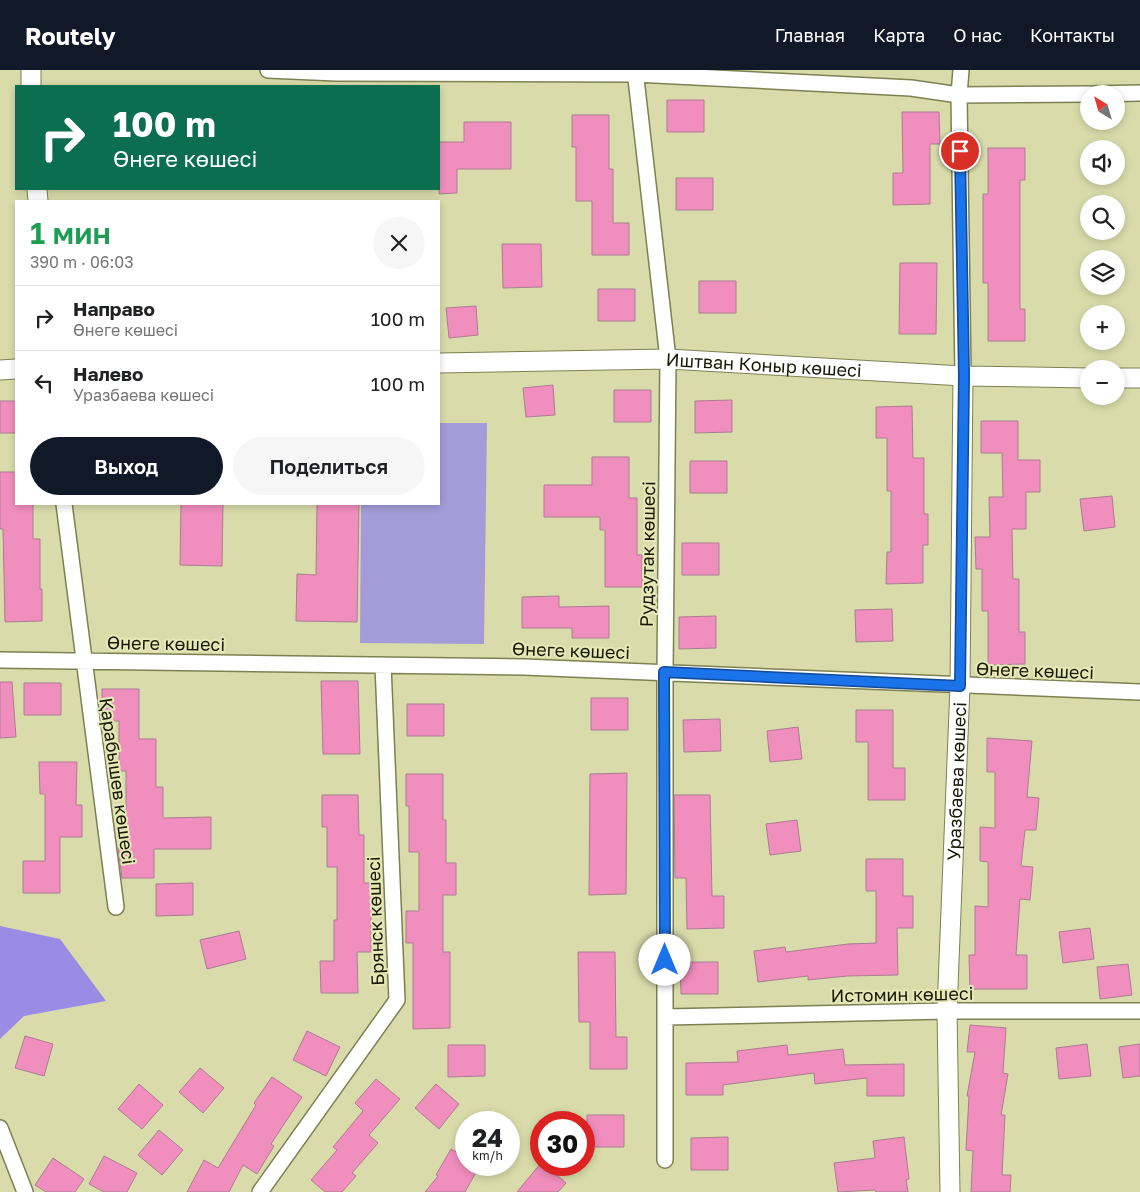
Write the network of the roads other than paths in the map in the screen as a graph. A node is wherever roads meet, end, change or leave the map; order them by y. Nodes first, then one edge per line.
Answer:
1 (30, 70) edge
2 (268, 70) edge
3 (961, 70) edge
4 (336, 72) edge
5 (635, 72) edge
6 (32, 85) edge
7 (1125, 93) edge
8 (1140, 93) edge
9 (1080, 94) edge
10 (959, 95) junction
11 (668, 359) junction
12 (440, 363) edge
13 (15, 369) edge
14 (0, 370) edge
15 (964, 376) junction
16 (1080, 378) edge
17 (1125, 378) edge
18 (1140, 378) edge
19 (64, 505) edge
20 (0, 660) edge
21 (83, 661) junction
22 (383, 665) junction
23 (664, 672) junction
24 (960, 686) junction
25 (1140, 692) edge
26 (116, 906) dead end
27 (947, 1011) junction
28 (1140, 1011) edge
29 (665, 1017) junction
30 (0, 1128) edge
31 (665, 1160) dead end
32 (24, 1192) edge
33 (260, 1192) edge
34 (950, 1192) edge

1 - 6 street
2 - 4 street
3 - 10 street, Уразбаева көшесі
4 - 5 street
5 - 10 street
5 - 11 street, Рудзутак көшесі
7 - 8 street
9 - 10 street
10 - 15 street, Уразбаева көшесі
11 - 12 street, Иштван Коныр көшесі
11 - 15 street, Иштван Коныр көшесі
11 - 23 street, Рудзутак көшесі
13 - 14 street
15 - 16 street, Иштван Коныр көшесі
15 - 24 street, Уразбаева көшесі
17 - 18 street
19 - 21 street, Қарабышев көшесі
20 - 21 street, Өнеге көшесі
21 - 22 street, Өнеге көшесі
21 - 26 street, Қарабышев көшесі
22 - 23 street, Өнеге көшесі
22 - 33 street, Брянск көшесі
23 - 24 street, Өнеге көшесі
23 - 29 street, Рудзутак көшесі
24 - 25 street, Өнеге көшесі
24 - 27 street, Уразбаева көшесі
27 - 28 street, Истомин көшесі
27 - 29 street, Истомин көшесі
27 - 34 street, Уразбаева көшесі
29 - 31 street, Рудзутак көшесі
30 - 32 street

